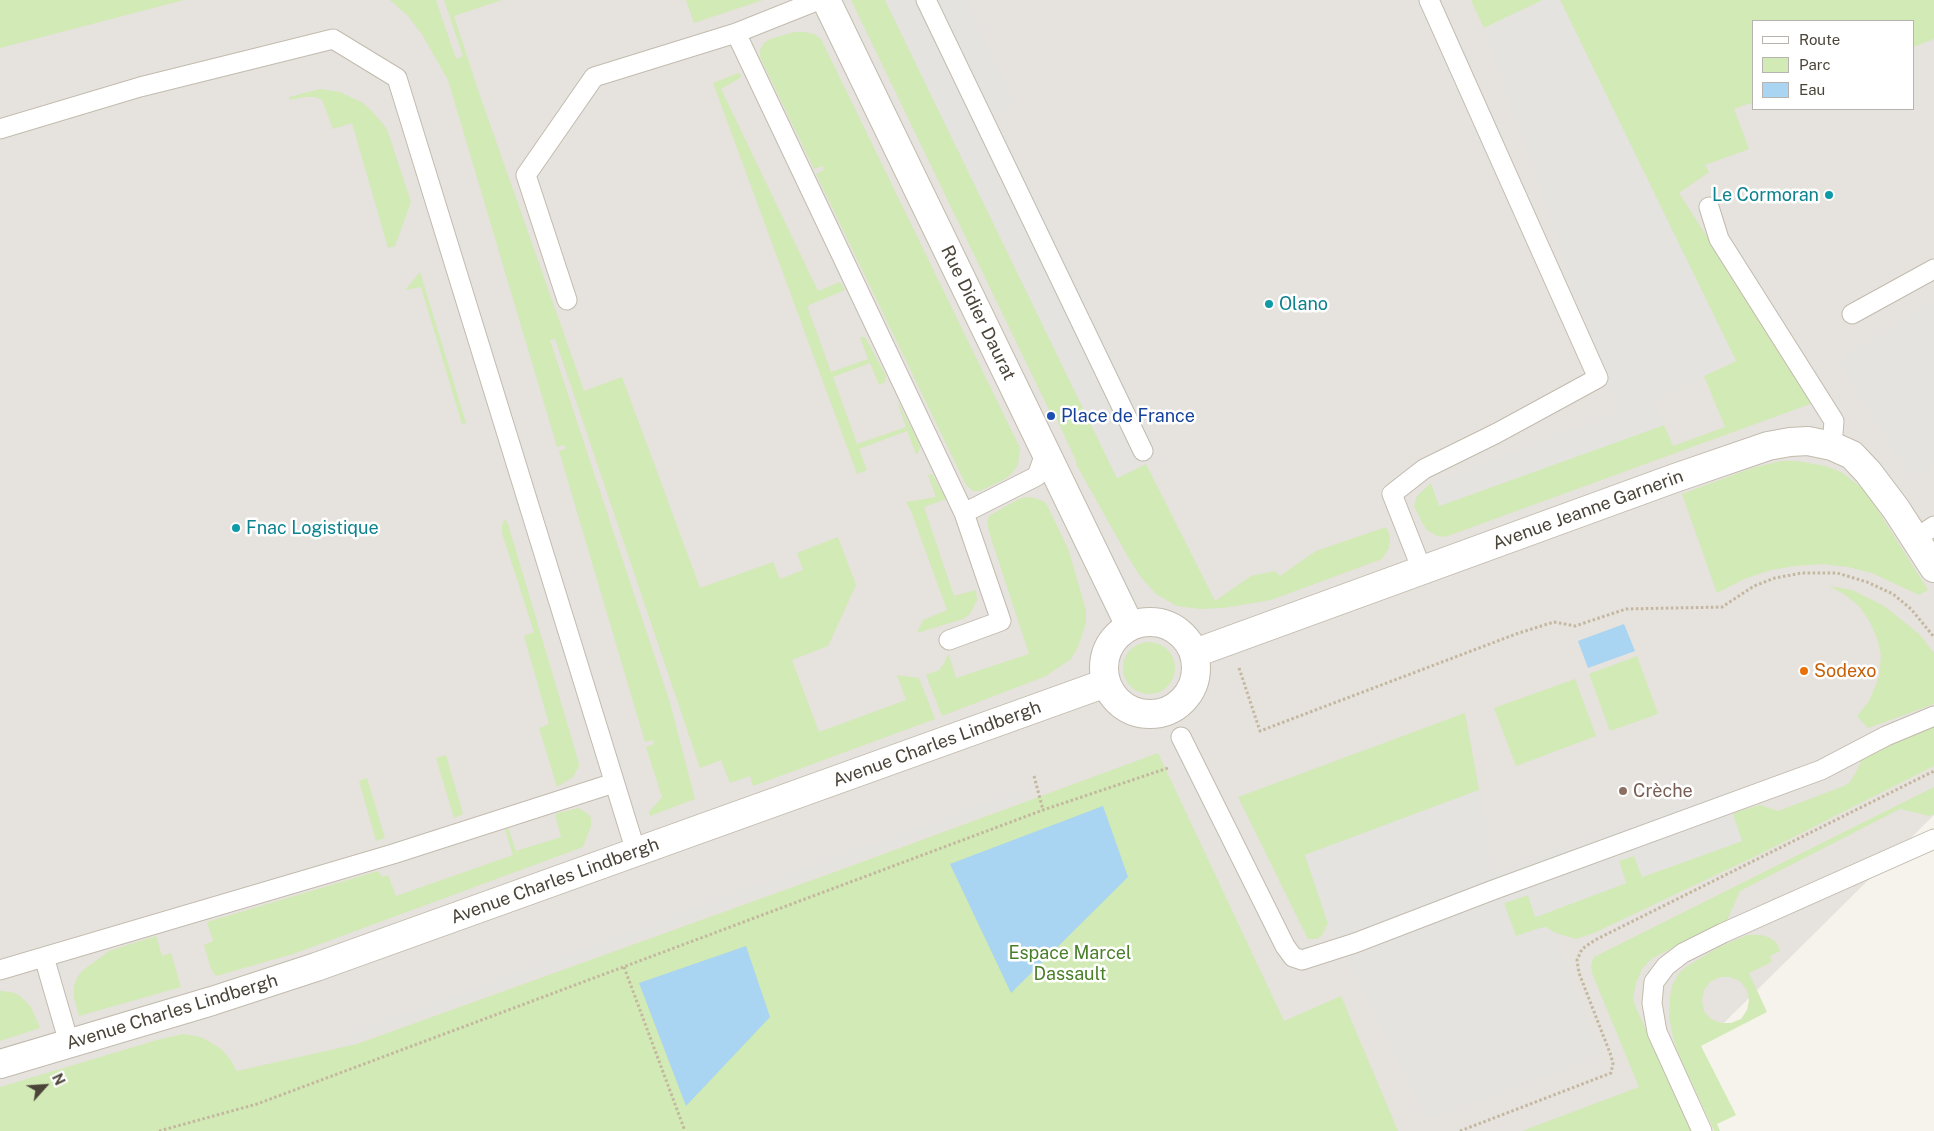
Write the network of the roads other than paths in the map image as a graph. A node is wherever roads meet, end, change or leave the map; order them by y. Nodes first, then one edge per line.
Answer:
1 (819, 0) edge
2 (826, 0) edge
3 (926, 0) edge
4 (1429, 0) edge
5 (736, 33) junction
6 (0, 129) edge
7 (1709, 207) dead end
8 (1934, 268) edge
9 (567, 300) dead end
10 (1852, 314) dead end
11 (1832, 446) junction
12 (1046, 451) junction
13 (1143, 451) dead end
14 (964, 513) junction
15 (1929, 550) edge
16 (1422, 570) junction
17 (1130, 626) junction
18 (949, 640) dead end
19 (1195, 653) junction
20 (1106, 683) junction
21 (1934, 716) edge
22 (1181, 737) dead end
23 (614, 783) junction
24 (1934, 839) edge
25 (636, 852) junction
26 (44, 957) junction
27 (0, 970) edge
28 (69, 1044) junction
29 (0, 1064) edge
30 (1702, 1131) edge

1 - 5 lane
2 - 12 street, Rue Didier Daurat
3 - 13 lane
4 - 16 lane
5 - 9 lane
5 - 14 lane
6 - 23 lane
7 - 11 lane
8 - 10 lane
11 - 15 street, Avenue Jeanne Garnerin
11 - 16 street, Avenue Jeanne Garnerin
12 - 14 lane
12 - 17 street, Rue Didier Daurat
14 - 18 lane
16 - 19 street, Avenue Jeanne Garnerin
17 - 19 street
17 - 20 street
19 - 20 street
20 - 25 street, Avenue Charles Lindbergh
21 - 22 lane
23 - 25 lane
23 - 26 lane
24 - 30 lane
25 - 28 street, Avenue Charles Lindbergh
26 - 27 lane
26 - 28 lane
28 - 29 street, Avenue Charles Lindbergh

